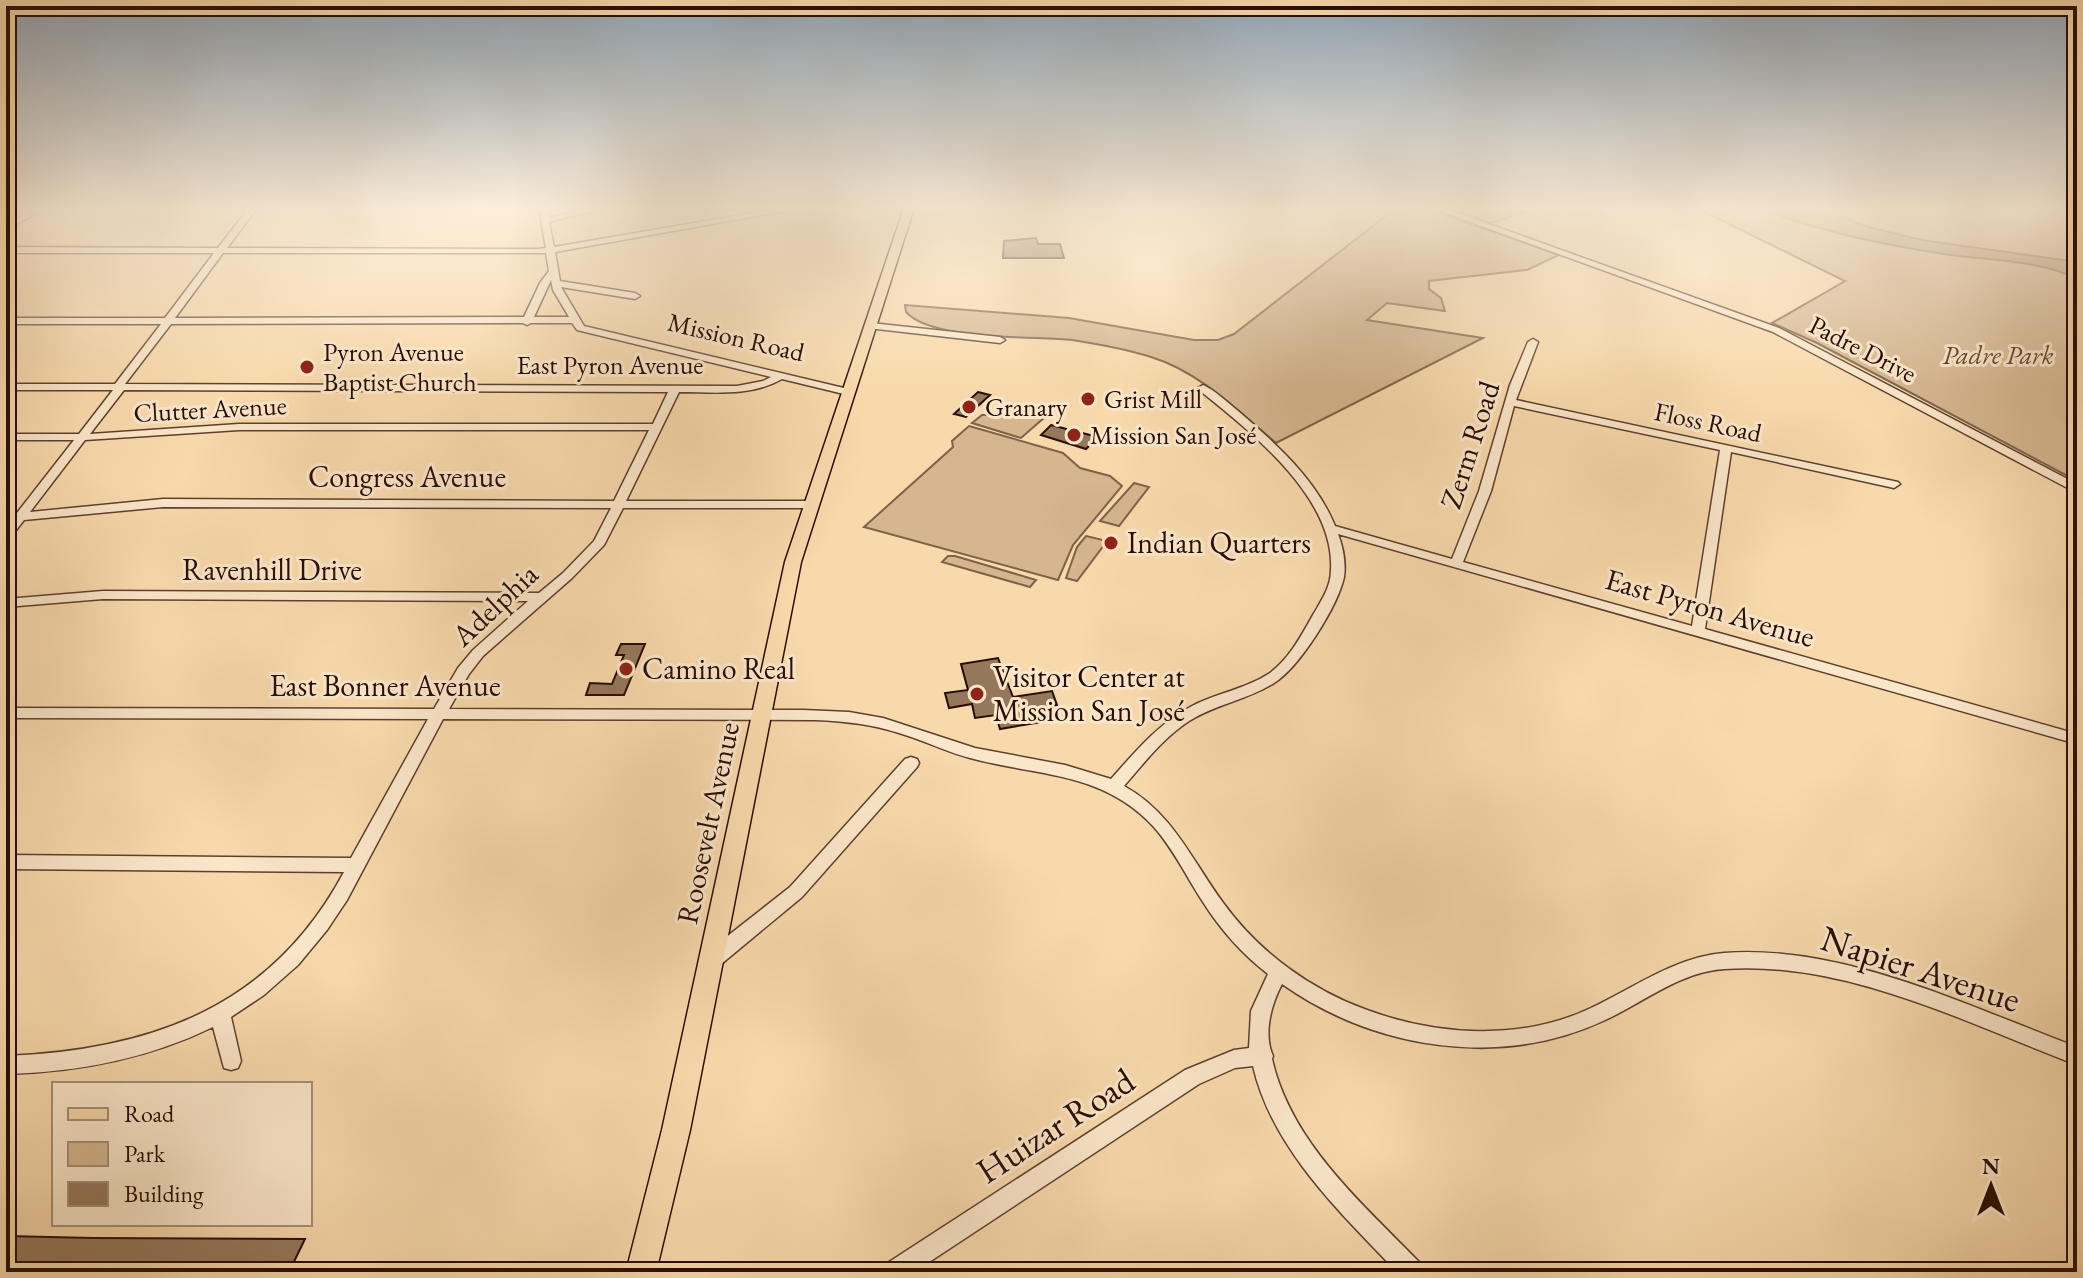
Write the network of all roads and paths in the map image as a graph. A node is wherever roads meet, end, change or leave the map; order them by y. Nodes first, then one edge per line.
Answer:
1 (206, 268) edge
2 (552, 268) edge
3 (890, 268) edge
4 (1602, 268) edge
5 (554, 278) junction
6 (635, 296) dead end
7 (573, 320) junction
8 (6, 321) edge
9 (165, 321) junction
10 (527, 322) junction
11 (871, 326) junction
12 (1000, 340) dead end
13 (1533, 342) dead end
14 (780, 376) junction
15 (6, 387) edge
16 (120, 387) junction
17 (1203, 388) dead end
18 (675, 389) junction
19 (848, 392) junction
20 (1511, 402) junction
21 (657, 427) junction
22 (6, 437) edge
23 (83, 438) junction
24 (1726, 448) junction
25 (1894, 484) dead end
26 (2077, 489) edge
27 (620, 504) junction
28 (809, 505) junction
29 (21, 516) junction
30 (6, 518) edge
31 (1329, 528) junction
32 (6, 535) edge
33 (1456, 564) junction
34 (539, 597) junction
35 (6, 603) edge
36 (1698, 632) junction
37 (6, 713) edge
38 (438, 714) junction
39 (763, 715) junction
40 (2077, 739) edge
41 (911, 763) dead end
42 (1113, 788) junction
43 (6, 862) edge
44 (356, 865) junction
45 (713, 959) junction
46 (1279, 972) junction
47 (220, 1013) junction
48 (1263, 1056) junction
49 (2077, 1056) edge
50 (231, 1061) dead end
51 (6, 1065) edge
52 (641, 1272) edge
53 (894, 1272) edge
54 (1413, 1272) edge

1 - 9 street
2 - 5 street
3 - 11 main road, Roosevelt Avenue
4 - 26 street, Padre Drive
5 - 6 street
5 - 7 street
5 - 10 street
7 - 10 street
7 - 14 street, Mission Road
8 - 9 street
9 - 10 street
9 - 16 street
11 - 12 street
11 - 19 main road, Roosevelt Avenue
13 - 20 street, Zerm Road
14 - 18 street, East Pyron Avenue
14 - 19 street, Mission Road
15 - 16 street, East Pyron Avenue
16 - 18 street, East Pyron Avenue
16 - 23 street
17 - 31 street
18 - 21 street, Adelphia
19 - 28 main road, Roosevelt Avenue
20 - 24 street, Floss Road
20 - 33 street, Zerm Road
21 - 23 street, Clutter Avenue
21 - 27 street, Adelphia
22 - 23 street, Clutter Avenue
23 - 29 street
24 - 25 street, Floss Road
24 - 36 street
27 - 28 street, Congress Avenue
27 - 29 street, Congress Avenue
27 - 34 street, Adelphia
28 - 39 main road, Roosevelt Avenue
29 - 30 street, Congress Avenue
29 - 32 street
31 - 33 street, East Pyron Avenue
31 - 42 street
33 - 36 street, East Pyron Avenue
34 - 35 street, Ravenhill Drive
34 - 38 street, Adelphia
36 - 40 street, East Pyron Avenue
37 - 38 street, East Bonner Avenue
38 - 39 street, East Bonner Avenue
38 - 44 street, Adelphia
39 - 42 street, Napier Avenue
39 - 45 main road, Roosevelt Avenue
41 - 45 street
42 - 46 street, Napier Avenue
43 - 44 street
44 - 47 street, Adelphia
45 - 52 main road, Roosevelt Avenue
46 - 48 street
46 - 49 street, Napier Avenue
47 - 50 street
47 - 51 street, Adelphia
48 - 53 street, Huizar Road
48 - 54 street

